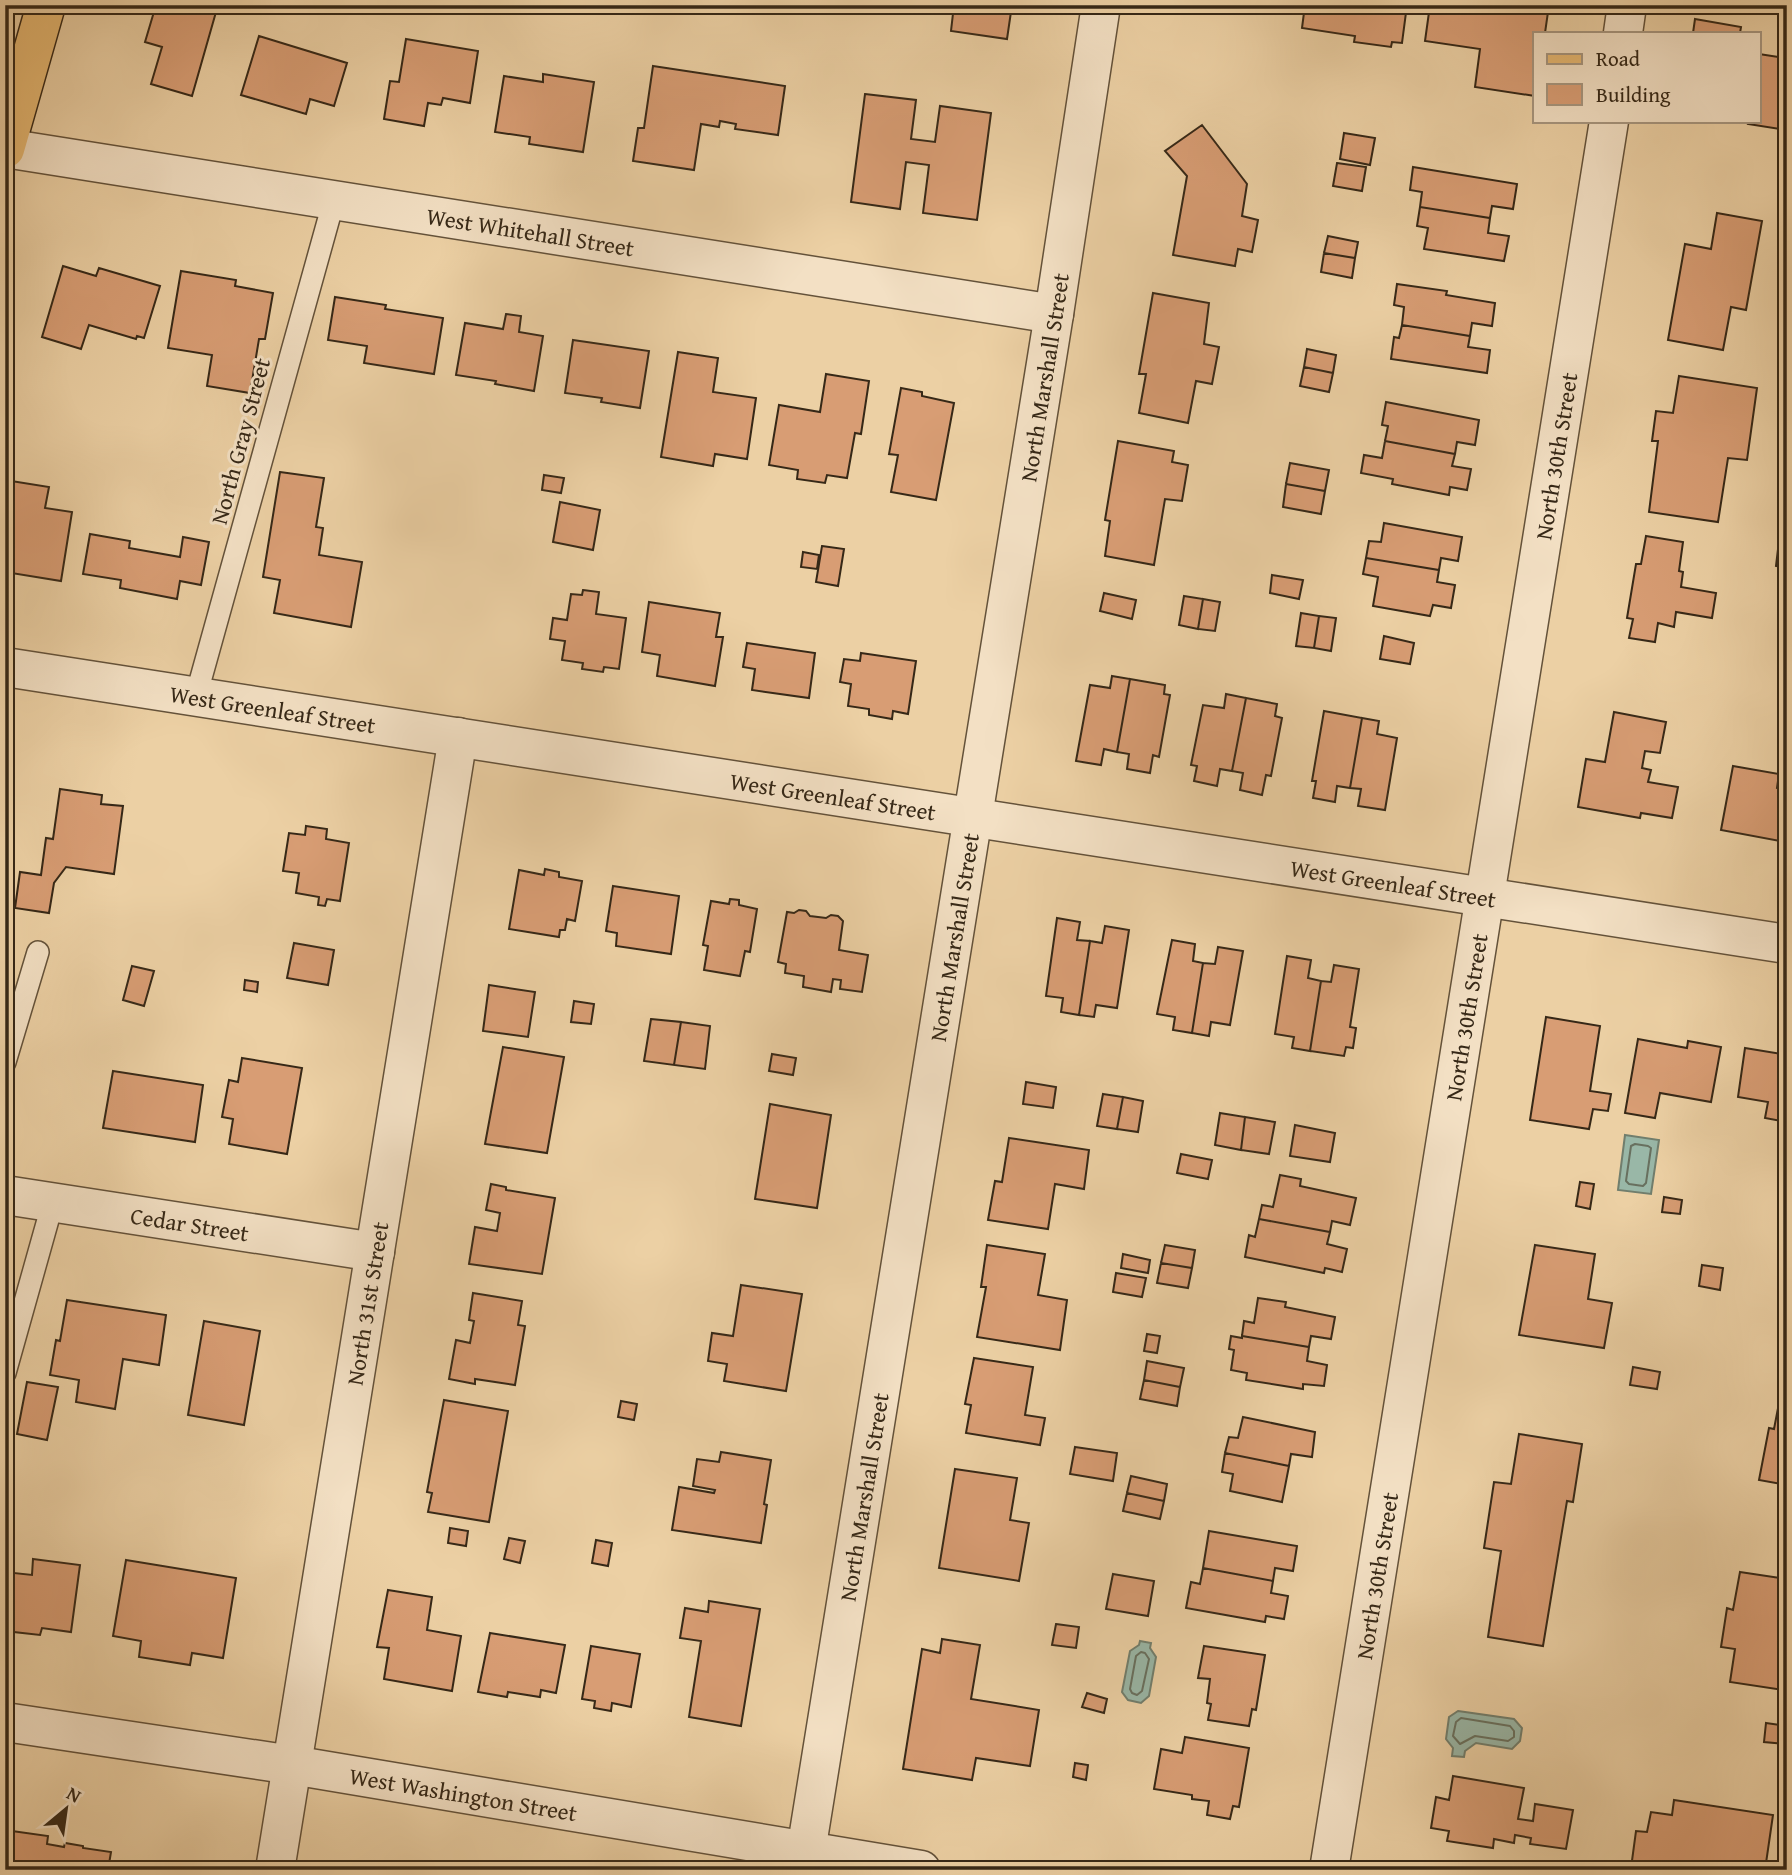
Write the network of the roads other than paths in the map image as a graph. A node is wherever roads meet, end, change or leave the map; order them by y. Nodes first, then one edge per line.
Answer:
1 (46, 5) edge
2 (1101, 5) edge
3 (1627, 5) edge
4 (1623, 32) edge
5 (1609, 122) edge
6 (5, 148) edge
7 (334, 200) junction
8 (1054, 314) junction
9 (5, 667) edge
10 (196, 696) junction
11 (458, 737) junction
12 (973, 817) junction
13 (1484, 897) junction
14 (1787, 944) edge
15 (38, 952) dead end
16 (5, 1062) edge
17 (5, 1195) edge
18 (53, 1202) junction
19 (375, 1252) junction
20 (5, 1373) edge
21 (5, 1722) edge
22 (292, 1765) junction
23 (805, 1861) edge
24 (275, 1870) edge
25 (921, 1870) edge
26 (1328, 1870) edge

1 - 6 main road
2 - 8 street, North Marshall Street
3 - 4 street
5 - 13 street, North 30th Street
6 - 7 street, West Whitehall Street
7 - 8 street, West Whitehall Street
7 - 10 lane, North Gray Street
8 - 12 street, North Marshall Street
9 - 10 street, West Greenleaf Street
10 - 11 street, West Greenleaf Street
11 - 12 street, West Greenleaf Street
11 - 19 street, North 31st Street
12 - 13 street, West Greenleaf Street
12 - 23 street, North Marshall Street
13 - 14 street, West Greenleaf Street
13 - 26 street, North 30th Street
15 - 16 lane
17 - 18 street, Cedar Street
18 - 19 street, Cedar Street
18 - 20 lane
19 - 22 street, North 31st Street
21 - 22 street, West Washington Street
22 - 23 street, West Washington Street
22 - 24 street, North 31st Street
23 - 25 street, West Washington Street

